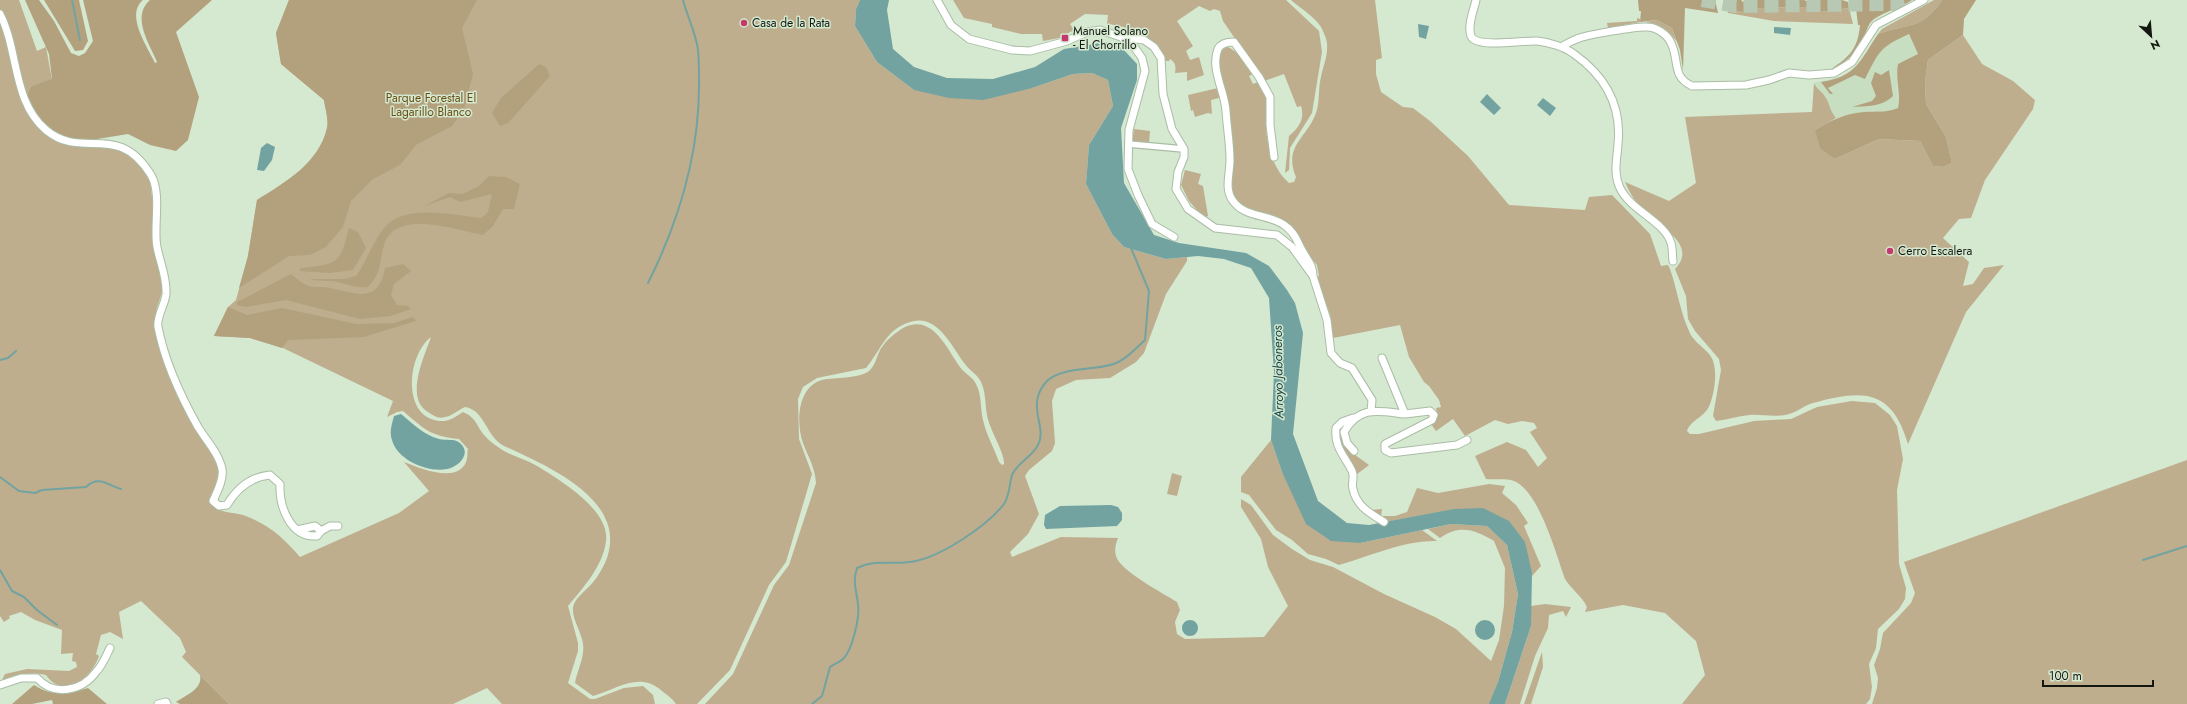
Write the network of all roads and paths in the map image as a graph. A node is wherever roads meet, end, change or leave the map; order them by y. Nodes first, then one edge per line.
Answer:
1 (937, 0) edge
2 (1476, 0) edge
3 (1924, 0) edge
4 (0, 14) edge
5 (1121, 37) junction
6 (1561, 47) junction
7 (1128, 144) junction
8 (1184, 149) junction
9 (1274, 157) dead end
10 (1174, 237) dead end
11 (1673, 261) dead end
12 (1313, 276) junction
13 (1382, 358) dead end
14 (1371, 410) junction
15 (1405, 414) junction
16 (1355, 417) junction
17 (1467, 440) dead end
18 (1354, 451) dead end
19 (1384, 522) dead end
20 (338, 526) dead end
21 (110, 648) dead end
22 (0, 685) edge
23 (158, 704) edge
24 (167, 704) edge

1 - 5 street
2 - 6 street
3 - 6 street
4 - 20 street
5 - 7 street
5 - 8 street
6 - 11 street
7 - 8 street
7 - 10 street
8 - 12 street
9 - 12 street
12 - 14 street
13 - 15 street
14 - 15 street
14 - 16 street
15 - 17 street
16 - 18 street
16 - 19 street
21 - 22 street
23 - 24 street

